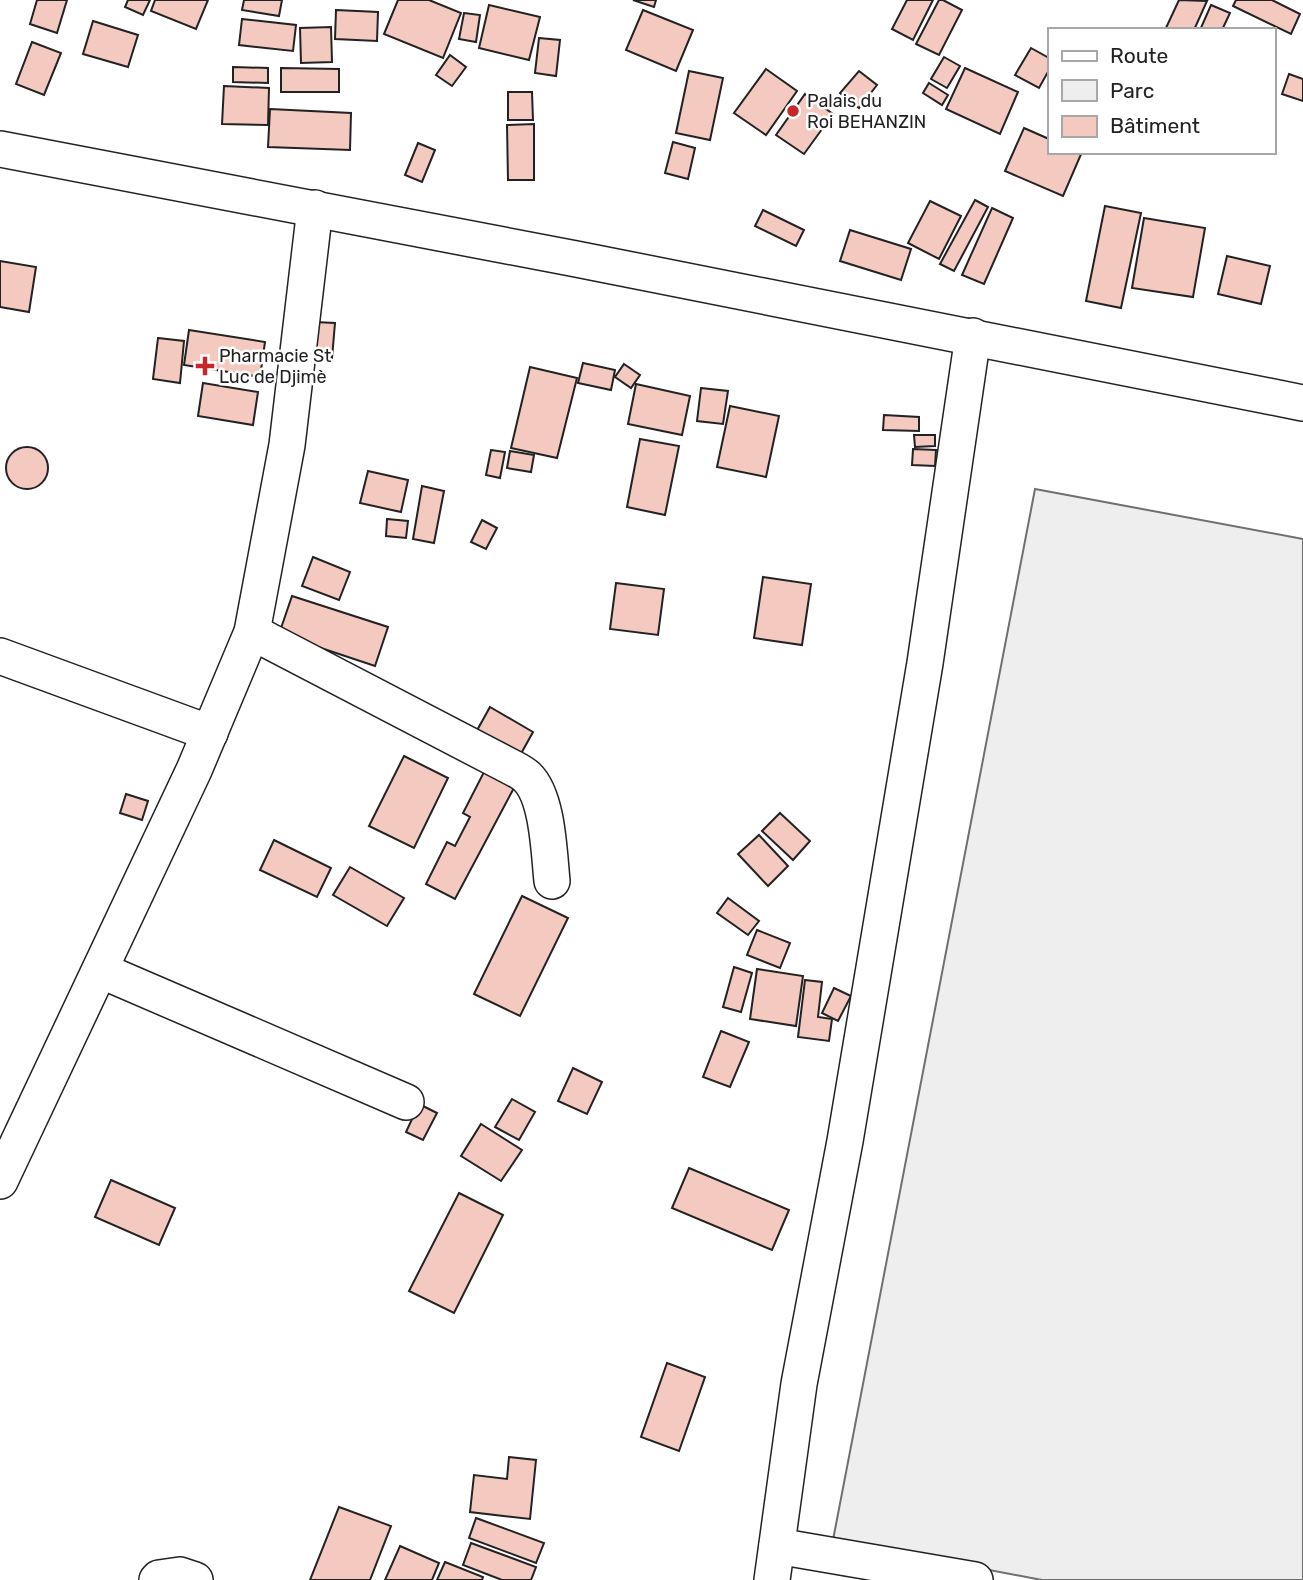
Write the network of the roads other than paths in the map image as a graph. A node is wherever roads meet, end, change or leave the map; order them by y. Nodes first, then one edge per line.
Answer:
1 (0, 149) edge
2 (315, 208) junction
3 (973, 336) junction
4 (1303, 403) edge
5 (252, 632) junction
6 (0, 656) edge
7 (210, 733) junction
8 (552, 881) dead end
9 (100, 970) junction
10 (406, 1102) dead end
11 (0, 1181) edge
12 (777, 1546) junction
13 (157, 1580) edge
14 (195, 1580) edge
15 (772, 1580) edge
16 (975, 1580) edge

1 - 2 street
2 - 3 street
2 - 5 street
3 - 4 street
3 - 12 street
5 - 7 street
5 - 8 street
6 - 7 street
7 - 9 street
9 - 10 street
9 - 11 street
12 - 15 street
12 - 16 street
13 - 14 street

